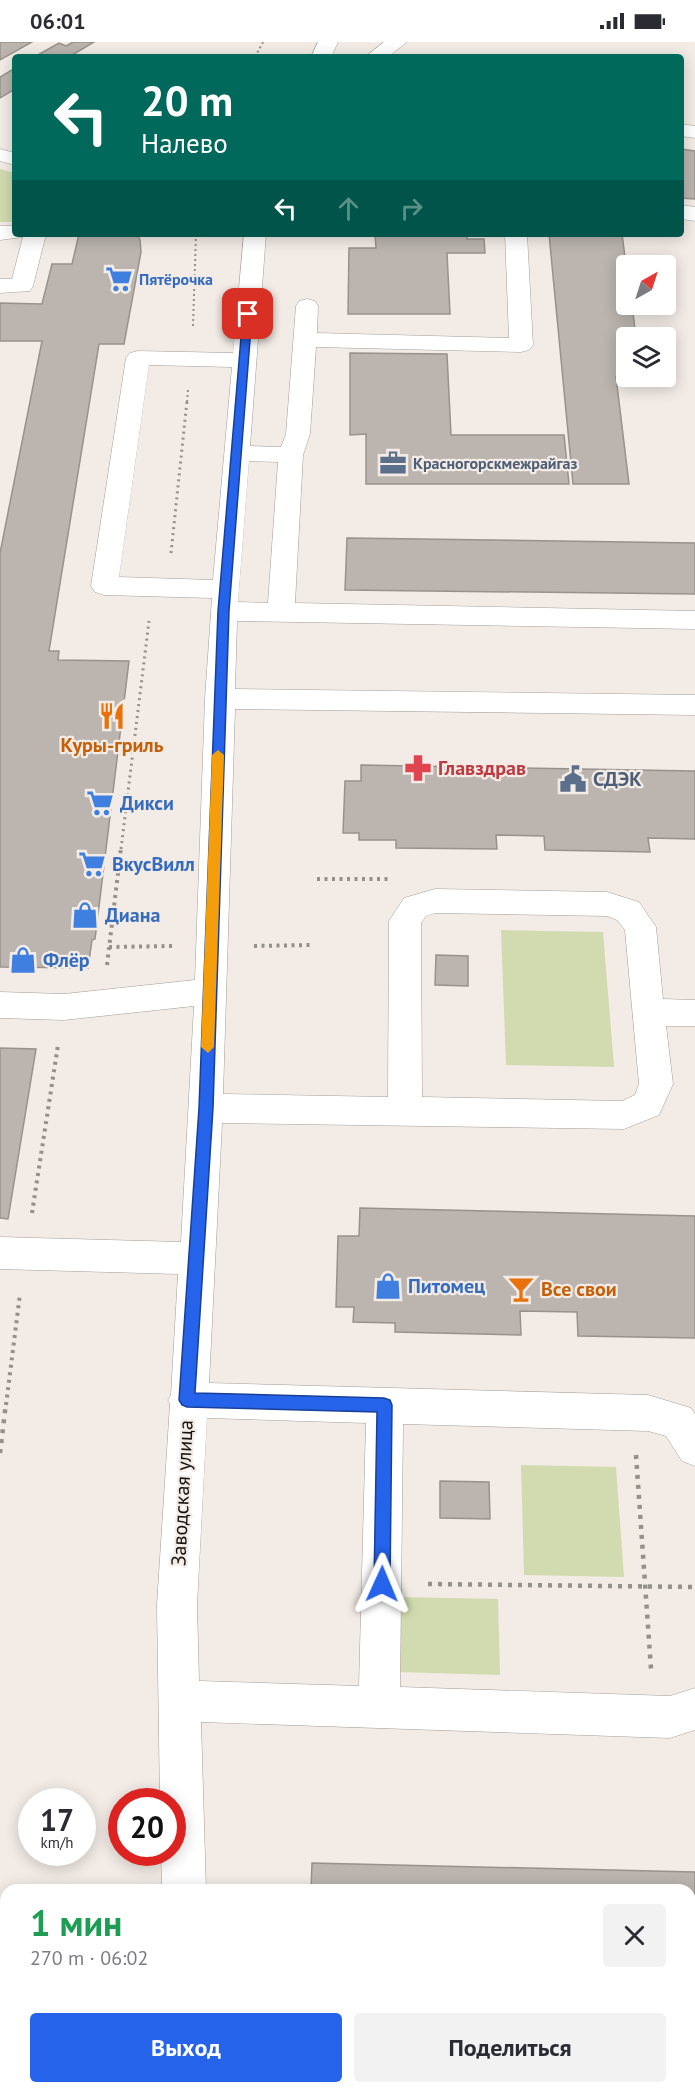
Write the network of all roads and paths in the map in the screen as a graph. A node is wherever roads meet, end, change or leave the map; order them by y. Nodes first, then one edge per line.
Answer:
1 (397, 42) edge
2 (379, 54) edge
3 (34, 237) edge
4 (196, 237) edge
5 (255, 237) edge
6 (516, 237) edge
7 (0, 286) edge
8 (307, 306) dead end
9 (305, 340) junction
10 (192, 359) junction
11 (243, 360) junction
12 (236, 453) junction
13 (291, 455) junction
14 (153, 588) junction
15 (224, 600) junction
16 (281, 612) junction
17 (695, 620) edge
18 (219, 699) junction
19 (695, 705) edge
20 (317, 879) dead end
21 (435, 901) junction
22 (312, 945) dead end
23 (183, 946) dead end
24 (250, 946) dead end
25 (109, 947) junction
26 (209, 991) junction
27 (0, 1005) edge
28 (64, 1007) junction
29 (649, 1012) junction
30 (695, 1013) edge
31 (206, 1108) junction
32 (405, 1111) junction
33 (13, 1253) edge
34 (195, 1258) junction
35 (187, 1400) junction
36 (384, 1405) junction
37 (633, 1413) junction
38 (695, 1448) edge
39 (0, 1453) edge
40 (382, 1584) junction
41 (645, 1586) junction
42 (695, 1587) edge
43 (179, 1701) junction
44 (379, 1708) junction
45 (695, 1709) edge
46 (655, 1716) junction
47 (184, 1884) edge

1 - 2 street
3 - 7 street
4 - 10 path
5 - 11 street, Заводская улица
6 - 9 street
8 - 9 street
9 - 13 street
10 - 11 street
10 - 14 path
10 - 14 street
11 - 12 street, Заводская улица
12 - 13 street
12 - 15 street, Заводская улица
13 - 16 street
14 - 15 street
14 - 25 path
15 - 16 street
15 - 18 street, Заводская улица
16 - 17 street
18 - 19 street
18 - 26 street, Заводская улица
20 - 21 path
21 - 29 street
21 - 32 street
22 - 24 path
23 - 25 path
25 - 28 path
26 - 28 street
26 - 31 street, Заводская улица
27 - 28 street
28 - 33 path
29 - 30 street
29 - 32 street
31 - 32 street
31 - 34 street, Заводская улица
33 - 34 street
33 - 39 path
34 - 35 street, Заводская улица
35 - 36 street
35 - 43 street, Заводская улица
36 - 37 street
36 - 40 street
37 - 38 street
37 - 41 path
40 - 41 path
40 - 44 street
41 - 42 path
41 - 46 path
43 - 44 street
43 - 47 street, Заводская улица
44 - 46 street
45 - 46 street

